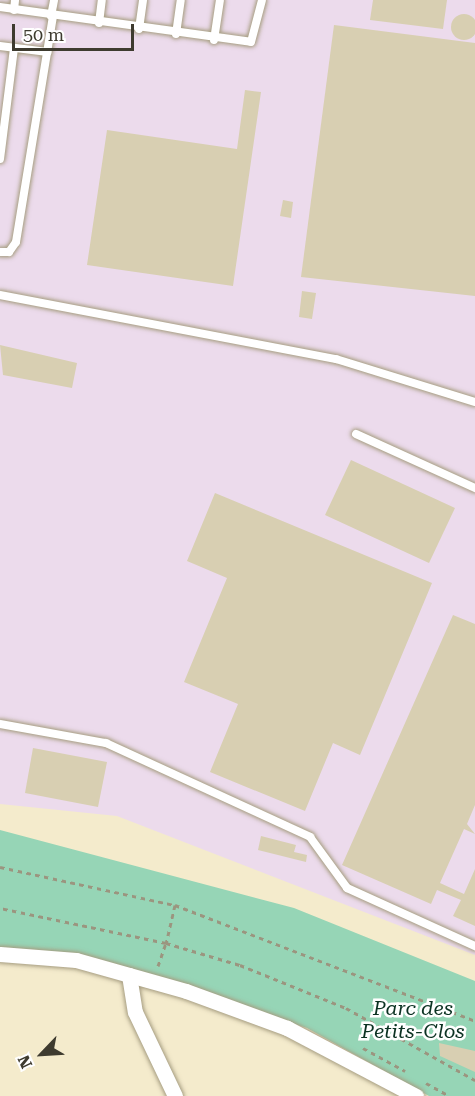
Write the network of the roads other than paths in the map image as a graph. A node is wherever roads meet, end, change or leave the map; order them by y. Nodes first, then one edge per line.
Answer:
1 (15, 0) edge
2 (54, 0) edge
3 (102, 0) edge
4 (143, 0) edge
5 (181, 0) edge
6 (220, 0) edge
7 (262, 0) edge
8 (0, 7) edge
9 (14, 10) junction
10 (52, 16) junction
11 (99, 23) junction
12 (139, 29) junction
13 (176, 34) junction
14 (214, 40) junction
15 (0, 46) edge
16 (14, 48) junction
17 (48, 52) junction
18 (0, 159) edge
19 (0, 252) edge
20 (0, 295) edge
21 (475, 402) edge
22 (356, 434) dead end
23 (475, 489) edge
24 (0, 724) edge
25 (475, 946) edge
26 (0, 954) edge
27 (129, 975) junction
28 (175, 1096) edge
29 (416, 1096) edge

1 - 9 lane
2 - 10 lane
3 - 11 lane
4 - 12 lane
5 - 13 lane
6 - 14 lane
7 - 14 lane
8 - 9 lane
9 - 10 lane
10 - 11 lane
10 - 17 lane
11 - 12 lane
12 - 13 lane
13 - 14 lane
15 - 16 lane
16 - 17 lane
16 - 18 lane
17 - 19 lane
20 - 21 lane
22 - 23 lane
24 - 25 lane
26 - 27 street
27 - 28 street
27 - 29 street

